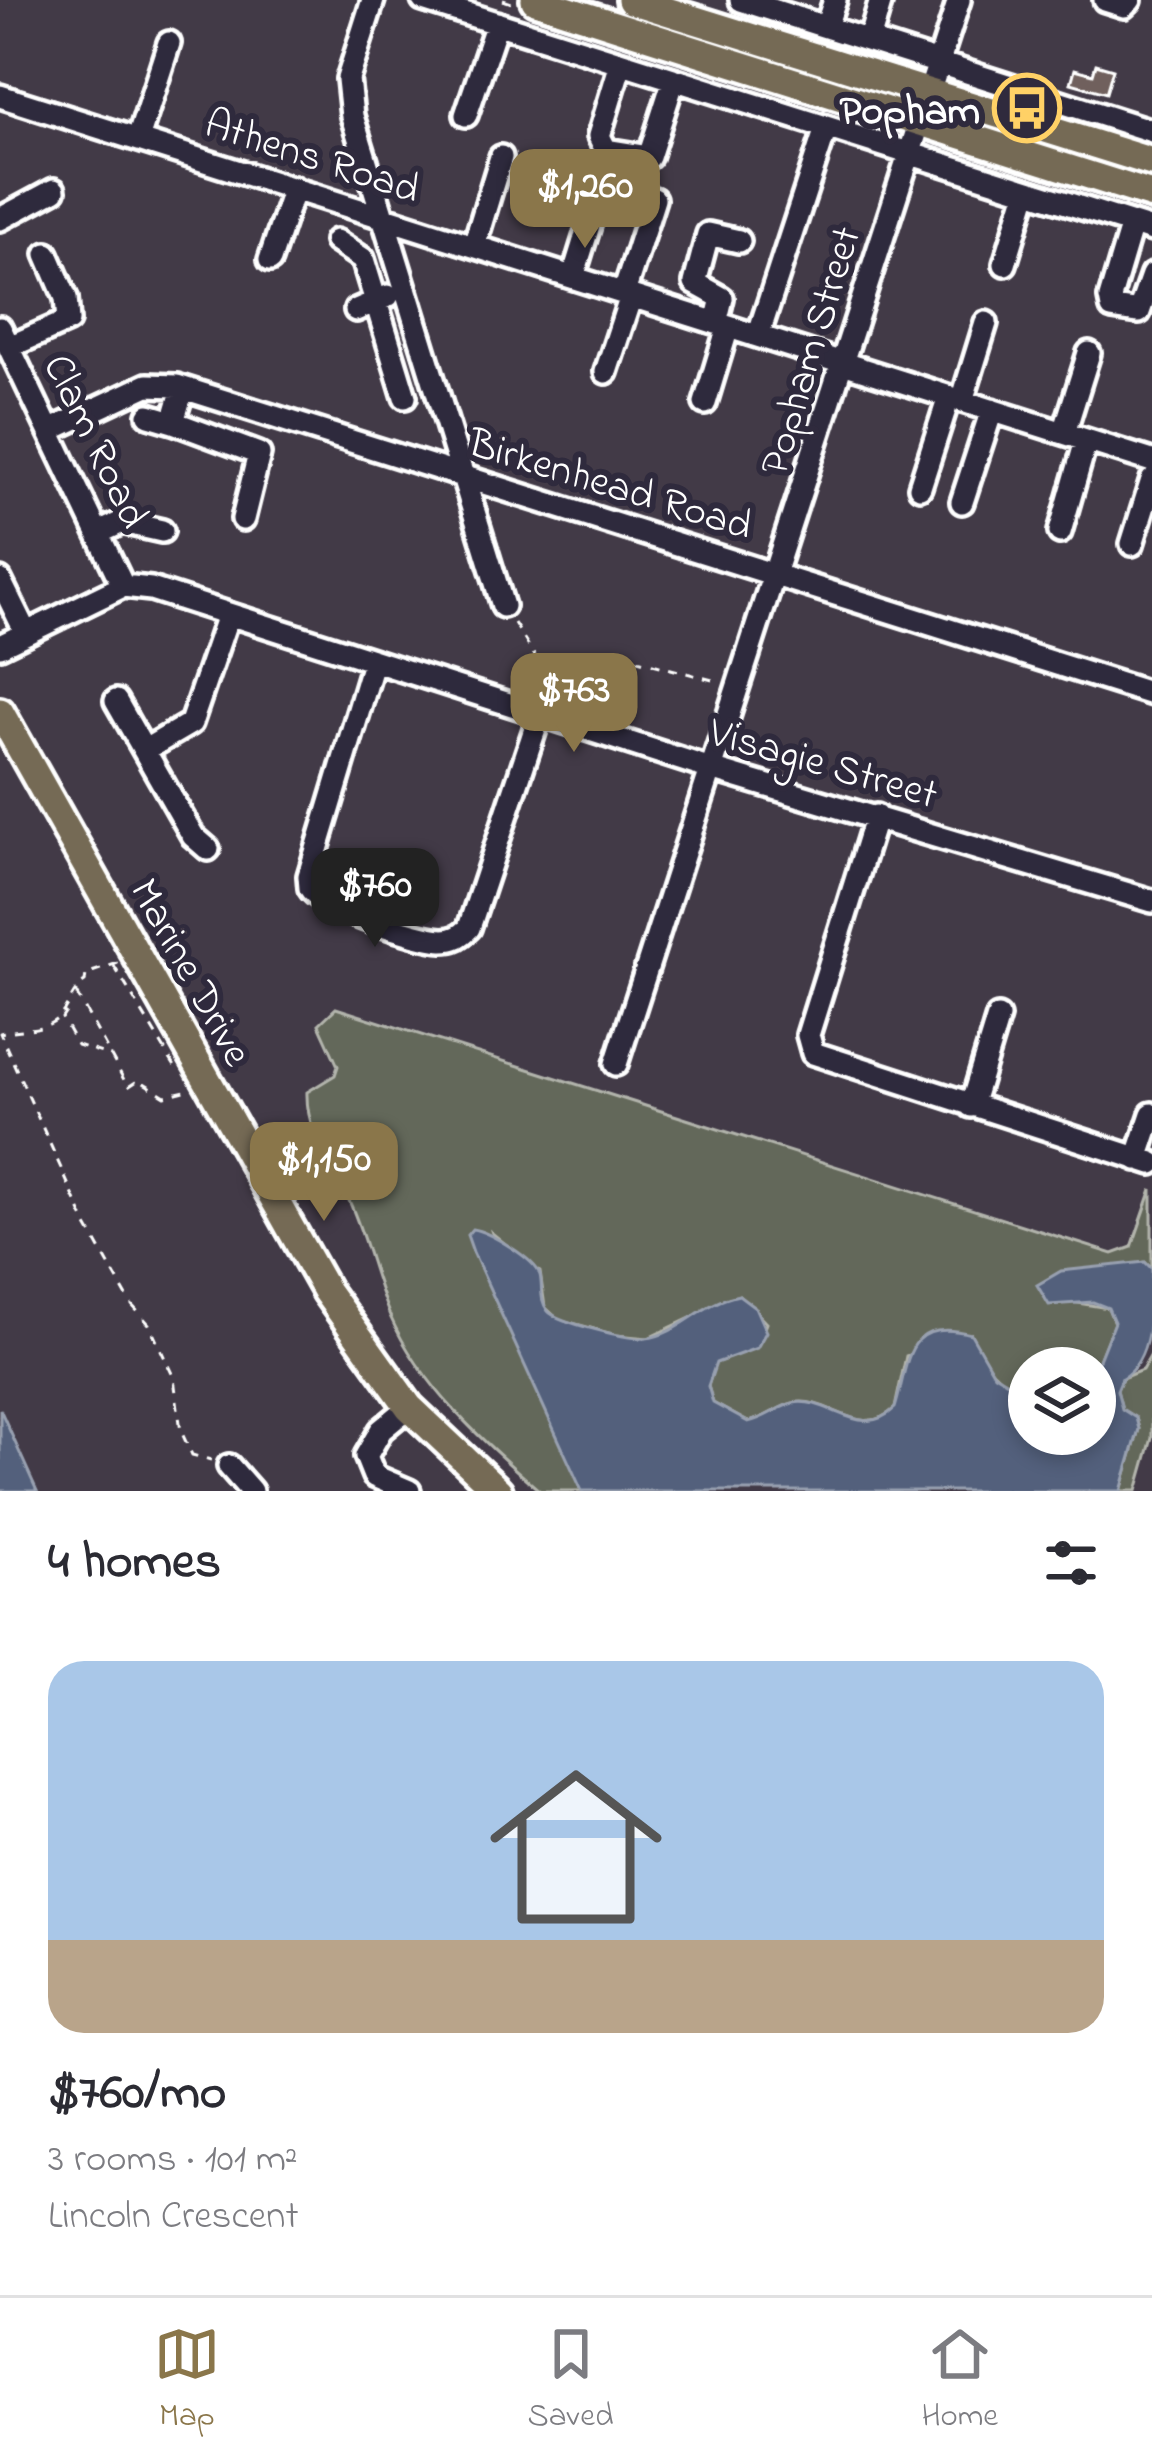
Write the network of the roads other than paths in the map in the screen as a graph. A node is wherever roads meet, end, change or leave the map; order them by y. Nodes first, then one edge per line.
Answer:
1 (374, 0) edge
2 (423, 0) edge
3 (536, 0) edge
4 (631, 0) edge
5 (835, 0) edge
6 (881, 0) edge
7 (959, 0) edge
8 (1105, 0) edge
9 (1130, 0) edge
10 (750, 2) edge
11 (780, 6) edge
12 (496, 23) junction
13 (826, 27) junction
14 (869, 40) junction
15 (169, 43) dead end
16 (621, 63) junction
17 (939, 63) junction
18 (674, 80) junction
19 (930, 93) junction
20 (0, 96) edge
21 (466, 116) dead end
22 (922, 121) junction
23 (826, 128) junction
24 (1152, 131) edge
25 (138, 139) junction
26 (910, 154) junction
27 (501, 157) dead end
28 (1152, 162) edge
29 (602, 183) dead end
30 (294, 188) junction
31 (54, 190) dead end
32 (1027, 191) junction
33 (1152, 195) edge
34 (653, 199) dead end
35 (1, 216) edge
36 (384, 217) junction
37 (1142, 227) edge
38 (336, 241) dead end
39 (739, 241) dead end
40 (474, 245) junction
41 (46, 254) dead end
42 (270, 260) dead end
43 (1004, 264) dead end
44 (1152, 275) edge
45 (573, 277) junction
46 (406, 290) junction
47 (627, 294) junction
48 (366, 305) junction
49 (986, 323) dead end
50 (722, 325) junction
51 (758, 336) junction
52 (4, 337) edge
53 (1089, 353) dead end
54 (843, 364) junction
55 (607, 372) dead end
56 (183, 388) junction
57 (405, 397) dead end
58 (955, 399) junction
59 (705, 403) dead end
60 (992, 410) junction
61 (149, 416) dead end
62 (172, 422) junction
63 (51, 430) junction
64 (1075, 437) junction
65 (1152, 461) edge
66 (463, 477) junction
67 (1152, 480) edge
68 (920, 487) dead end
69 (962, 502) dead end
70 (243, 519) dead end
71 (162, 531) dead end
72 (1060, 532) dead end
73 (99, 533) junction
74 (1132, 544) dead end
75 (778, 575) junction
76 (0, 580) edge
77 (124, 586) junction
78 (503, 606) road end
79 (228, 615) junction
80 (26, 633) junction
81 (0, 646) edge
82 (374, 663) junction
83 (1152, 694) edge
84 (116, 700) dead end
85 (0, 712) edge
86 (540, 714) junction
87 (145, 750) junction
88 (708, 768) junction
89 (876, 816) junction
90 (208, 849) dead end
91 (1152, 901) edge
92 (998, 1017) dead end
93 (616, 1064) dead end
94 (971, 1106) junction
95 (1152, 1114) edge
96 (1145, 1161) edge
97 (410, 1407) junction
98 (230, 1466) road end
99 (367, 1483) edge
100 (251, 1491) edge
101 (409, 1491) edge
102 (498, 1491) edge

1 - 36 street
2 - 12 street
3 - 22 main road
4 - 19 main road
5 - 13 street
6 - 14 street
7 - 17 street, Popham Street
8 - 9 street
10 - 11 street
11 - 13 street
12 - 16 street
12 - 21 street
13 - 14 street
14 - 17 street
15 - 25 street
16 - 18 street
16 - 18 street
17 - 19 street, Popham Street
17 - 24 street
18 - 23 street
19 - 22 street, Popham Street
19 - 28 main road
20 - 25 street, Athens Road
22 - 26 street, Popham Street
22 - 33 main road
23 - 26 street
23 - 51 street
25 - 30 street, Athens Road
26 - 32 street
26 - 54 street, Popham Street
27 - 40 street
29 - 45 street
30 - 36 street, Athens Road
30 - 42 street
31 - 35 street
32 - 37 street
32 - 43 street
34 - 47 street
36 - 40 street, Athens Road
36 - 46 street
37 - 44 street
38 - 48 street
39 - 50 street
40 - 45 street, Athens Road
41 - 52 street
45 - 47 street, Athens Road
46 - 48 street
46 - 66 street
47 - 50 street, Athens Road
47 - 55 street
48 - 57 street
49 - 58 street
50 - 51 street, Athens Road
50 - 59 street
51 - 54 street, Athens Road
52 - 63 street, Clam Road
53 - 64 street
54 - 58 street, Athens Road
54 - 75 street, Popham Street
56 - 62 street
56 - 63 street, Birkenhead Road
56 - 66 street, Birkenhead Road
58 - 60 street, Athens Road
58 - 68 street
60 - 64 street, Athens Road
60 - 69 street
61 - 62 street
62 - 70 street
63 - 73 street, Clam Road
64 - 65 street, Athens Road
64 - 72 street
66 - 75 street, Birkenhead Road
66 - 78 street
67 - 74 street
71 - 73 street
73 - 77 street, Clam Road
75 - 83 street, Birkenhead Road
75 - 88 street, Popham Street
76 - 80 street
77 - 79 street, Visagie Street
77 - 80 street
79 - 82 street, Visagie Street
79 - 87 street
80 - 81 street
82 - 86 street, Visagie Street
82 - 86 street
84 - 87 street
85 - 97 main road, Marine Drive
86 - 88 street, Visagie Street
87 - 90 street
88 - 89 street, Visagie Street
88 - 93 street, Popham Street
89 - 91 street, Visagie Street
89 - 94 street
92 - 94 street
94 - 96 street
95 - 96 street
97 - 99 street
97 - 102 main road, Marine Drive
98 - 100 street
99 - 101 street

